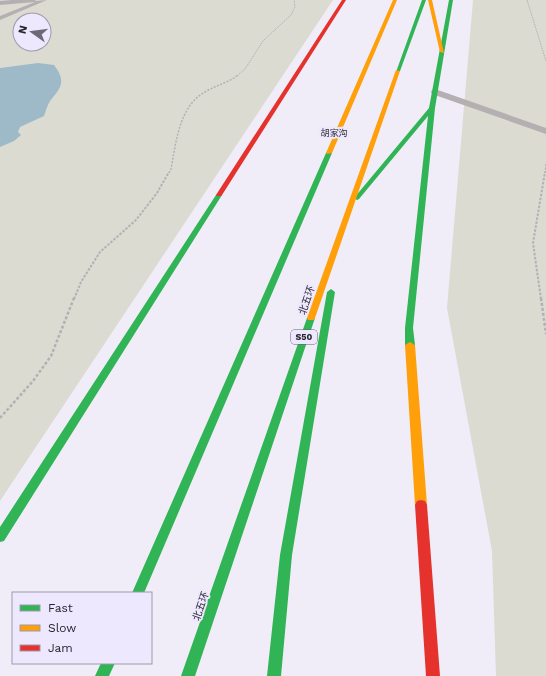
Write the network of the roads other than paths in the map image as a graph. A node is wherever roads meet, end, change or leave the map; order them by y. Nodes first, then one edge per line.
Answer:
1 (33, 0) edge
2 (44, 0) edge
3 (344, 0) edge
4 (396, 0) edge
5 (424, 0) edge
6 (430, 0) edge
7 (451, 0) edge
8 (0, 3) edge
9 (0, 19) edge
10 (442, 52) junction
11 (435, 92) junction
12 (432, 108) junction
13 (546, 132) edge
14 (348, 210) junction
15 (342, 227) junction
16 (0, 537) edge
17 (138, 592) edge
18 (108, 664) edge
19 (102, 676) edge
20 (188, 676) edge
21 (274, 676) edge
22 (434, 676) edge

1 - 8 lane
2 - 9 lane
3 - 16 main road
4 - 17 main road
5 - 14 main road, 北五环 / S50
6 - 10 main road
7 - 10 main road
10 - 11 main road
11 - 12 main road
11 - 13 lane
12 - 14 main road
12 - 22 main road
14 - 15 main road, 北五环 / S50
15 - 20 main road, 北五环 / S50
15 - 21 main road
18 - 19 main road

